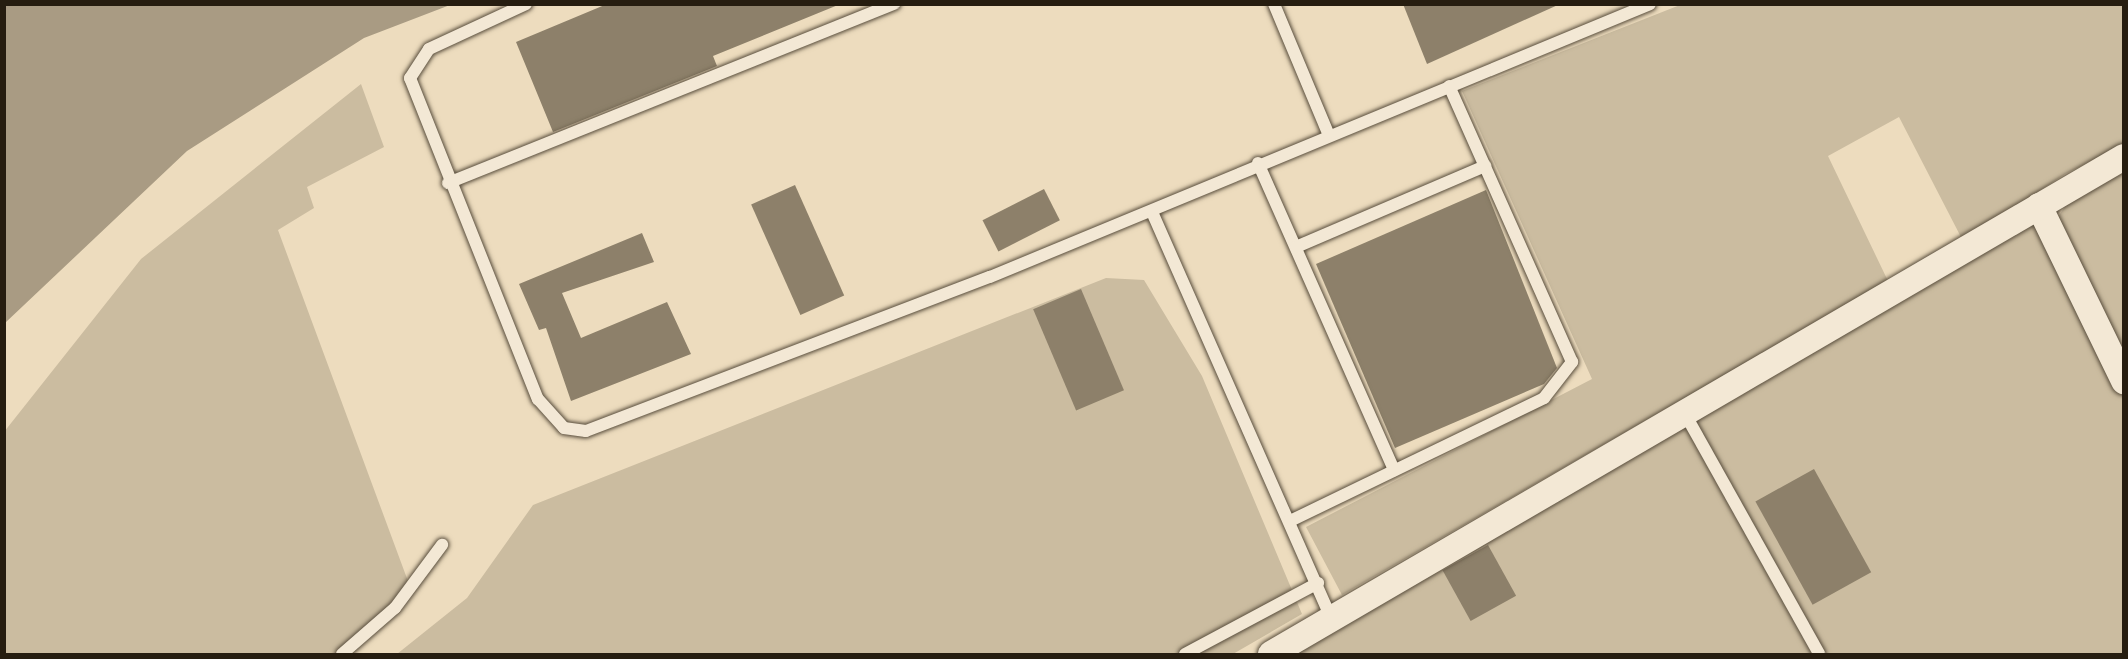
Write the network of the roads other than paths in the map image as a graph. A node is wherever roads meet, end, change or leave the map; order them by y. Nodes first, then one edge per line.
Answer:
1 (526, 4) edge
2 (894, 4) edge
3 (1274, 4) edge
4 (1650, 4) edge
5 (1625, 9) edge
6 (1449, 86) junction
7 (1328, 133) junction
8 (2124, 157) edge
9 (1258, 164) junction
10 (1485, 166) junction
11 (448, 183) junction
12 (2040, 206) junction
13 (1152, 212) junction
14 (1296, 247) junction
15 (2124, 381) edge
16 (1684, 412) junction
17 (1394, 470) junction
18 (1290, 521) junction
19 (442, 545) dead end
20 (1318, 583) junction
21 (1330, 615) junction
22 (342, 654) edge
23 (1185, 654) edge
24 (1271, 654) edge
25 (1819, 654) edge

1 - 11 lane
2 - 11 lane
3 - 7 lane
4 - 5 lane
5 - 6 lane
6 - 7 lane
6 - 10 lane
7 - 9 lane
8 - 12 street
9 - 13 lane
9 - 14 lane
10 - 14 lane
10 - 17 lane
11 - 13 lane
12 - 15 street
12 - 16 street
13 - 18 lane
14 - 17 lane
16 - 21 street
16 - 25 lane
17 - 18 lane
18 - 20 lane
19 - 22 lane
20 - 21 lane
20 - 23 lane
21 - 24 street

